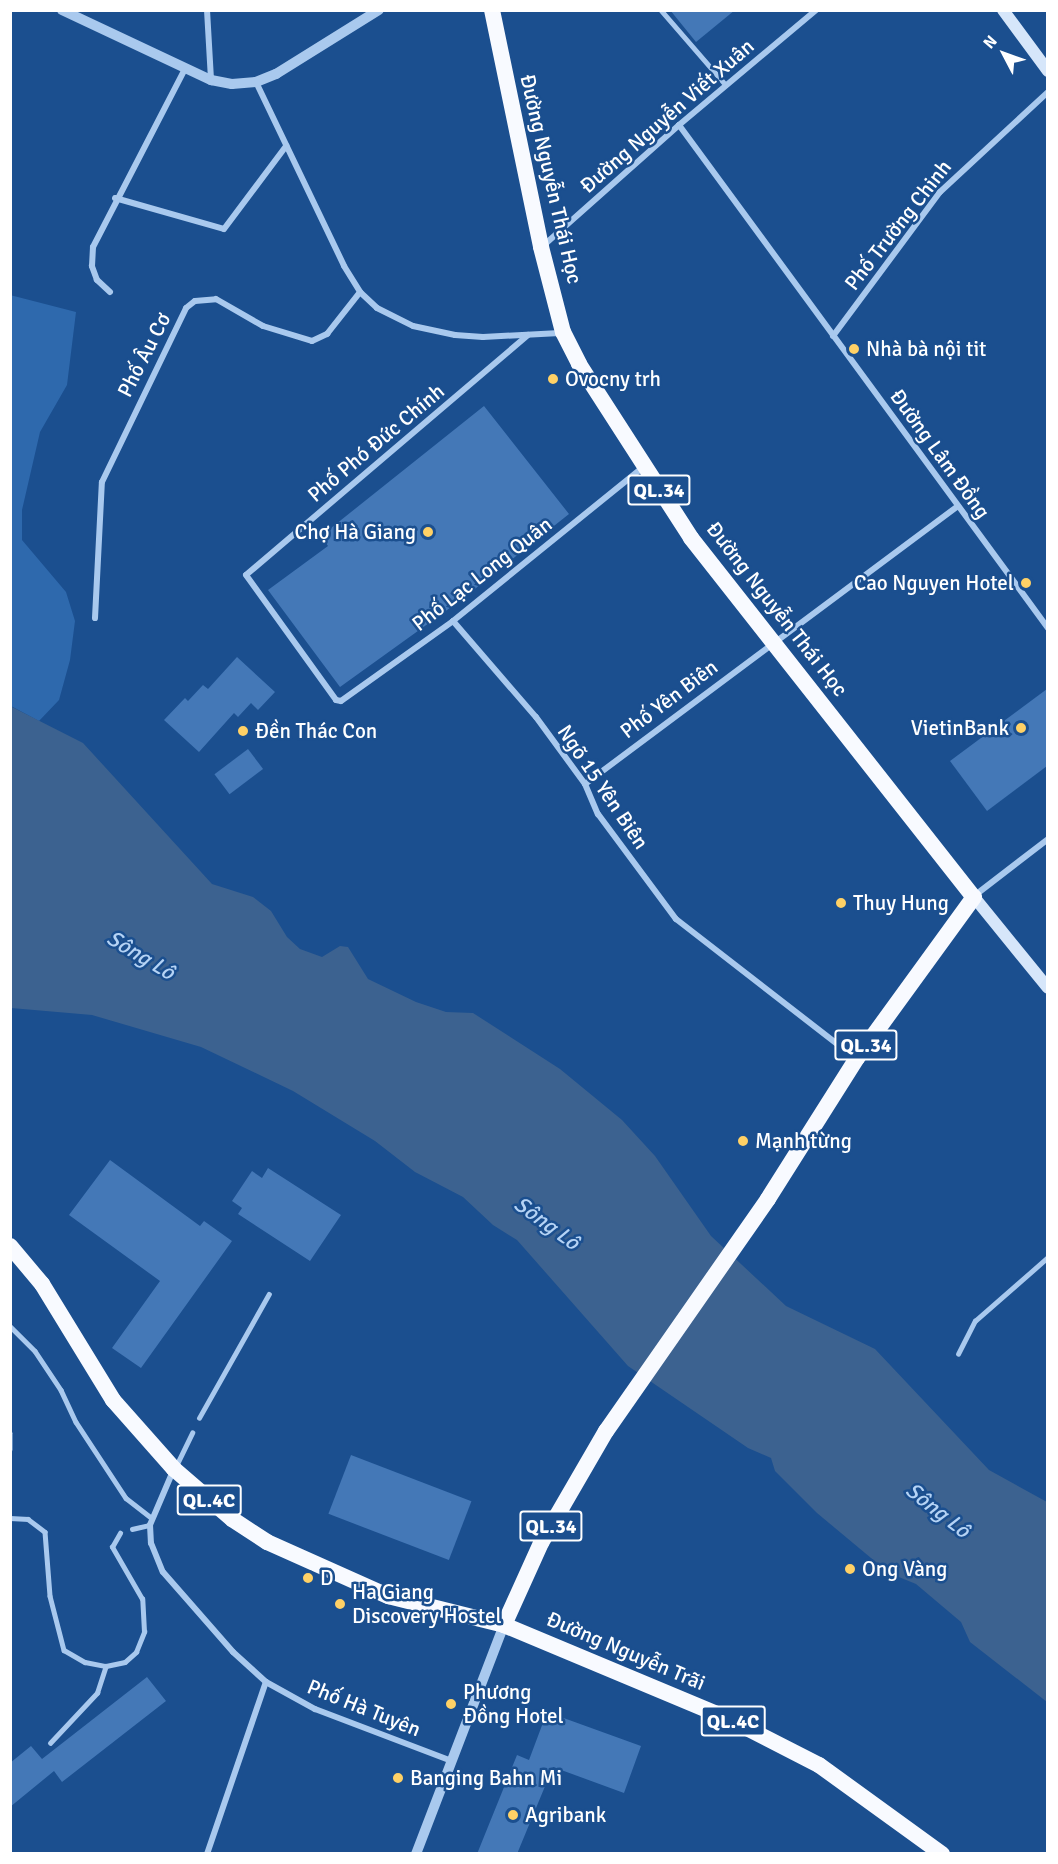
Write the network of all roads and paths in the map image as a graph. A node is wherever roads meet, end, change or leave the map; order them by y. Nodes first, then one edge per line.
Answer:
1 (62, 10) edge
2 (207, 10) edge
3 (379, 10) edge
4 (492, 10) edge
5 (661, 10) edge
6 (816, 10) edge
7 (1003, 10) edge
8 (185, 69) junction
9 (1047, 71) edge
10 (212, 80) junction
11 (256, 82) junction
12 (726, 85) junction
13 (1047, 92) edge
14 (679, 125) junction
15 (286, 146) junction
16 (115, 198) junction
17 (541, 247) junction
18 (110, 292) dead end
19 (360, 292) junction
20 (563, 332) junction
21 (528, 336) junction
22 (833, 336) junction
23 (643, 467) junction
24 (958, 506) junction
25 (95, 618) dead end
26 (453, 621) junction
27 (1047, 628) edge
28 (772, 641) junction
29 (338, 702) joint
30 (585, 784) junction
31 (1047, 839) edge
32 (974, 897) junction
33 (1047, 988) edge
34 (856, 1058) junction
35 (10, 1246) edge
36 (1047, 1257) edge
37 (269, 1294) dead end
38 (10, 1326) edge
39 (958, 1354) dead end
40 (199, 1418) dead end
41 (192, 1433) dead end
42 (10, 1434) edge
43 (10, 1449) edge
44 (174, 1469) junction
45 (10, 1518) edge
46 (151, 1521) junction
47 (132, 1529) dead end
48 (120, 1533) dead end
49 (504, 1625) junction
50 (106, 1666) junction
51 (266, 1682) junction
52 (50, 1743) dead end
53 (452, 1761) junction
54 (207, 1854) edge
55 (416, 1854) edge
56 (942, 1854) edge

1 - 8 street
2 - 10 street
3 - 11 street
4 - 17 highway, Đường Nguyễn Thái Học / QL.34
5 - 12 lane
6 - 12 street, Đường Nguyễn Viết Xuân
7 - 9 main road
8 - 10 street
8 - 16 street
10 - 11 street
11 - 15 street
12 - 14 street, Đường Nguyễn Viết Xuân
13 - 22 street, Phố Trường Chinh
14 - 17 street, Đường Nguyễn Viết Xuân
14 - 22 street, Đường Lâm Đồng
15 - 16 street
15 - 19 street
16 - 18 street
17 - 20 highway, Đường Nguyễn Thái Học / QL.34
19 - 21 street
19 - 25 street, Phố Âu Cơ
20 - 21 street
20 - 23 highway, Đường Nguyễn Thái Học / QL.34
21 - 29 street, Phố Phó Đức Chính
22 - 24 street, Đường Lâm Đồng
23 - 26 street, Phố Lạc Long Quân
23 - 28 highway, Đường Nguyễn Thái Học / QL.34
24 - 27 street, Đường Lâm Đồng
24 - 28 street, Phố Yên Biên
26 - 29 street, Phố Lạc Long Quân
26 - 30 street, Ngõ 15 Yên Biên
28 - 30 street, Phố Yên Biên
28 - 32 highway, Đường Nguyễn Thái Học / QL.34
30 - 34 street, Ngõ 15 Yên Biên
31 - 32 street
32 - 33 main road, Đường Nguyễn Thái Học
32 - 34 highway, QL.34
34 - 49 highway, QL.34
35 - 44 highway, QL.4C
36 - 39 lane
37 - 40 lane
38 - 46 lane
41 - 44 lane
42 - 43 lane
44 - 46 street
44 - 49 highway, QL.4C
45 - 50 lane
46 - 47 lane
46 - 51 street, Phố Hà Tuyên
48 - 50 lane
49 - 53 street
49 - 56 highway, Đường Nguyễn Trãi / QL.4C
50 - 52 lane
51 - 53 street, Phố Hà Tuyên
51 - 54 street
53 - 55 street

